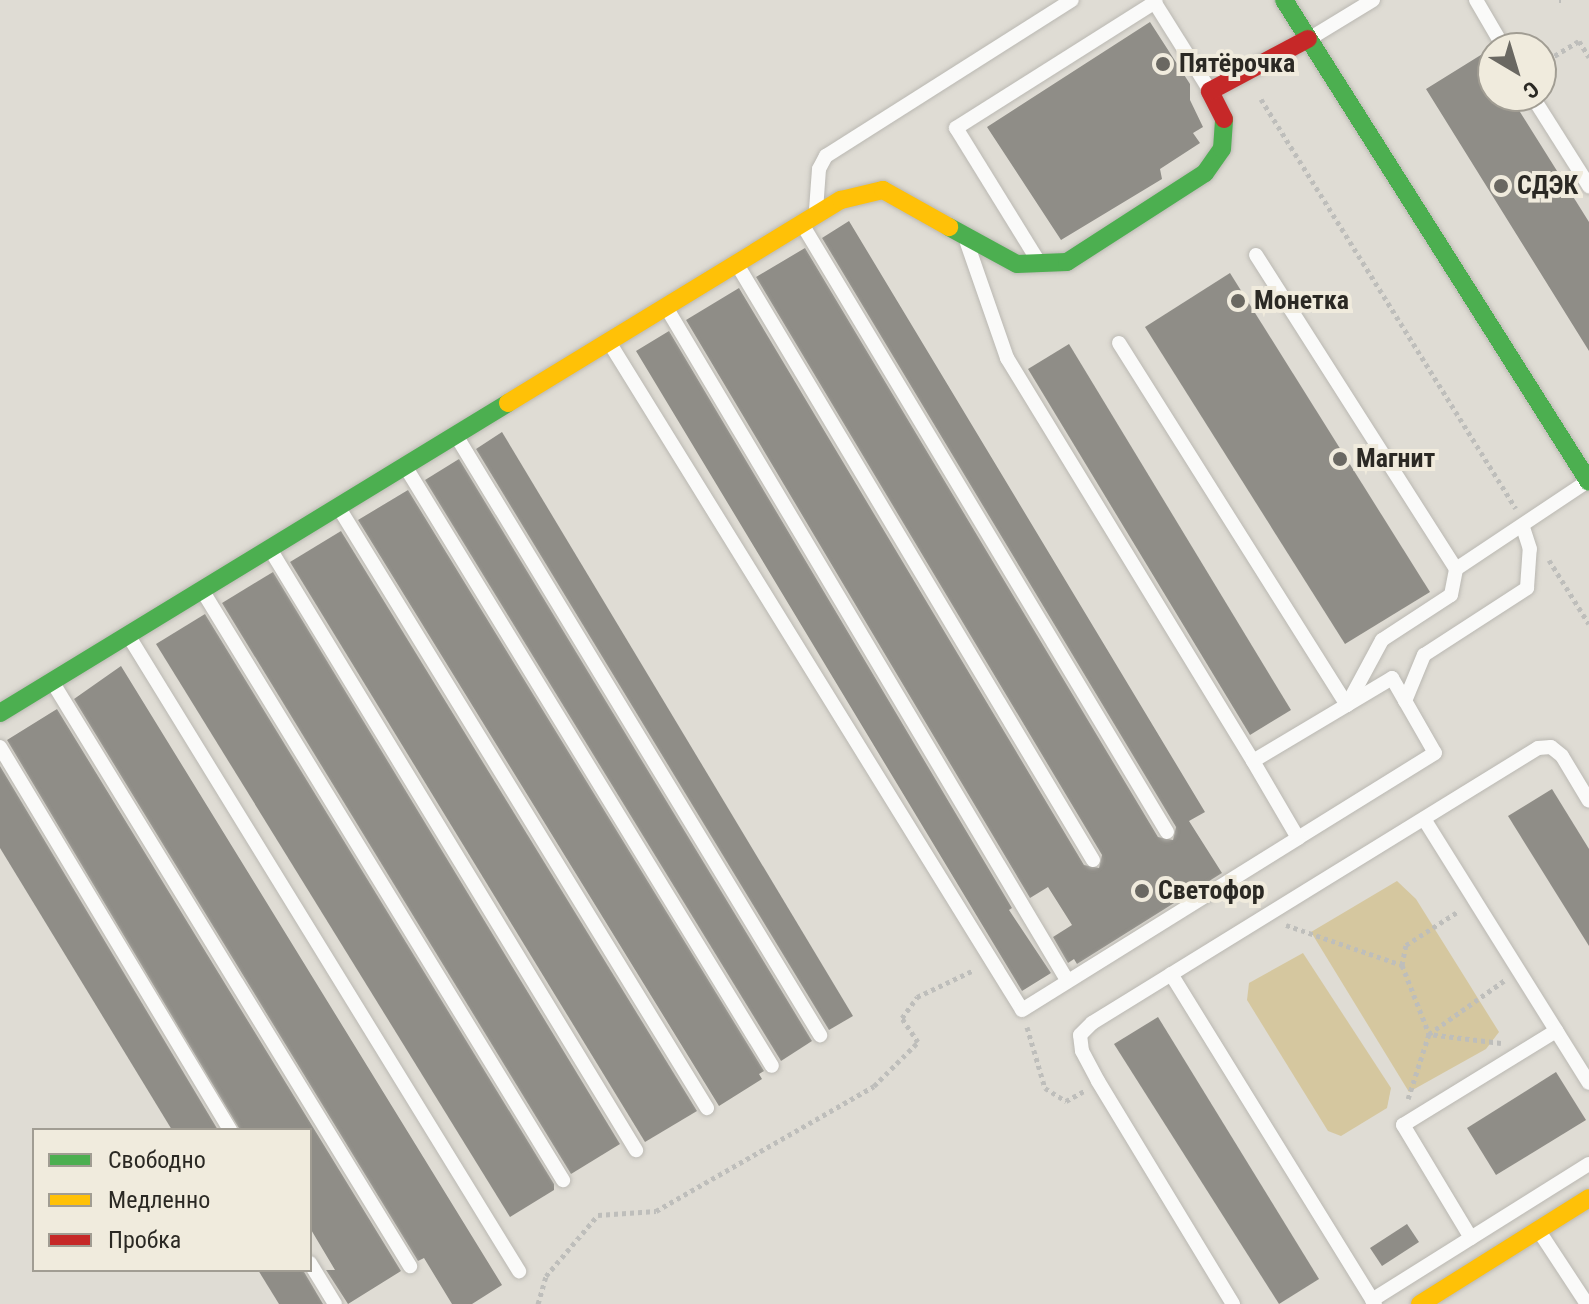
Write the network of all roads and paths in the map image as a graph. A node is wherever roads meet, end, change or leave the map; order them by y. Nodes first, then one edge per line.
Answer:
1 (1072, 0) edge
2 (1284, 0) edge
3 (1373, 0) edge
4 (1476, 0) edge
5 (1154, 1) edge
6 (1495, 32) edge
7 (1308, 39) junction
8 (1557, 54) edge
9 (1589, 57) edge
10 (1245, 73) junction
11 (1210, 91) junction
12 (1542, 112) edge
13 (1589, 186) edge
14 (809, 219) junction
15 (966, 239) junction
16 (1256, 255) dead end
17 (736, 263) junction
18 (1039, 263) junction
19 (665, 307) junction
20 (608, 342) junction
21 (1119, 343) dead end
22 (455, 435) junction
23 (405, 466) junction
24 (1589, 481) edge
25 (338, 506) junction
26 (1524, 526) junction
27 (270, 548) junction
28 (1456, 569) junction
29 (202, 589) junction
30 (1589, 624) edge
31 (128, 635) junction
32 (52, 681) junction
33 (1405, 701) junction
34 (1347, 705) junction
35 (0, 713) edge
36 (0, 747) edge
37 (1253, 761) junction
38 (1589, 801) edge
39 (1424, 819) junction
40 (1167, 832) dead end
41 (1298, 838) junction
42 (1093, 860) dead end
43 (1475, 901) junction
44 (1262, 919) junction
45 (993, 964) junction
46 (1402, 965) junction
47 (1519, 971) junction
48 (1171, 974) junction
49 (1064, 975) dead end
50 (1022, 1010) junction
51 (1556, 1031) junction
52 (1429, 1034) junction
53 (820, 1035) dead end
54 (1522, 1051) junction
55 (772, 1066) dead end
56 (1098, 1081) junction
57 (1589, 1083) edge
58 (707, 1108) dead end
59 (1403, 1125) junction
60 (229, 1128) edge
61 (636, 1150) dead end
62 (1589, 1164) edge
63 (563, 1180) dead end
64 (1589, 1198) edge
65 (1537, 1229) junction
66 (1471, 1238) junction
67 (312, 1266) edge
68 (410, 1266) dead end
69 (519, 1271) dead end
70 (1374, 1302) edge
71 (335, 1304) edge
72 (538, 1304) edge
73 (1233, 1304) edge
74 (1420, 1304) edge
75 (1587, 1304) edge

1 - 14 lane
2 - 7 street
3 - 7 lane
4 - 6 lane
5 - 11 lane
5 - 18 lane
7 - 10 street
7 - 24 street
8 - 9 path
10 - 11 street
10 - 26 path
11 - 18 street
12 - 13 lane
14 - 15 street
14 - 17 street
14 - 40 lane
15 - 18 street
15 - 37 lane
16 - 28 lane
17 - 19 street
17 - 42 lane
19 - 20 street
19 - 49 lane
20 - 22 street
20 - 45 lane
21 - 34 lane
22 - 23 street
22 - 53 lane
23 - 25 street
23 - 55 lane
24 - 26 lane
25 - 27 street
25 - 58 lane
26 - 28 lane
26 - 30 path
26 - 33 lane
27 - 29 street
27 - 61 lane
28 - 34 lane
29 - 31 street
29 - 63 lane
31 - 32 street
31 - 69 lane
32 - 35 street
32 - 68 lane
33 - 34 lane
33 - 41 lane
34 - 37 lane
36 - 60 lane
37 - 41 lane
38 - 39 lane
39 - 43 lane
39 - 44 lane
41 - 50 lane
43 - 46 path
43 - 47 lane
44 - 46 path
44 - 48 lane
45 - 50 lane
45 - 72 path
46 - 52 path
47 - 51 lane
47 - 52 path
48 - 56 lane
48 - 70 lane
50 - 56 path
51 - 54 lane
51 - 57 lane
52 - 54 path
52 - 59 path
54 - 59 lane
56 - 73 lane
59 - 66 lane
62 - 66 lane
64 - 65 street
65 - 74 street
65 - 75 lane
66 - 70 lane
67 - 71 lane

